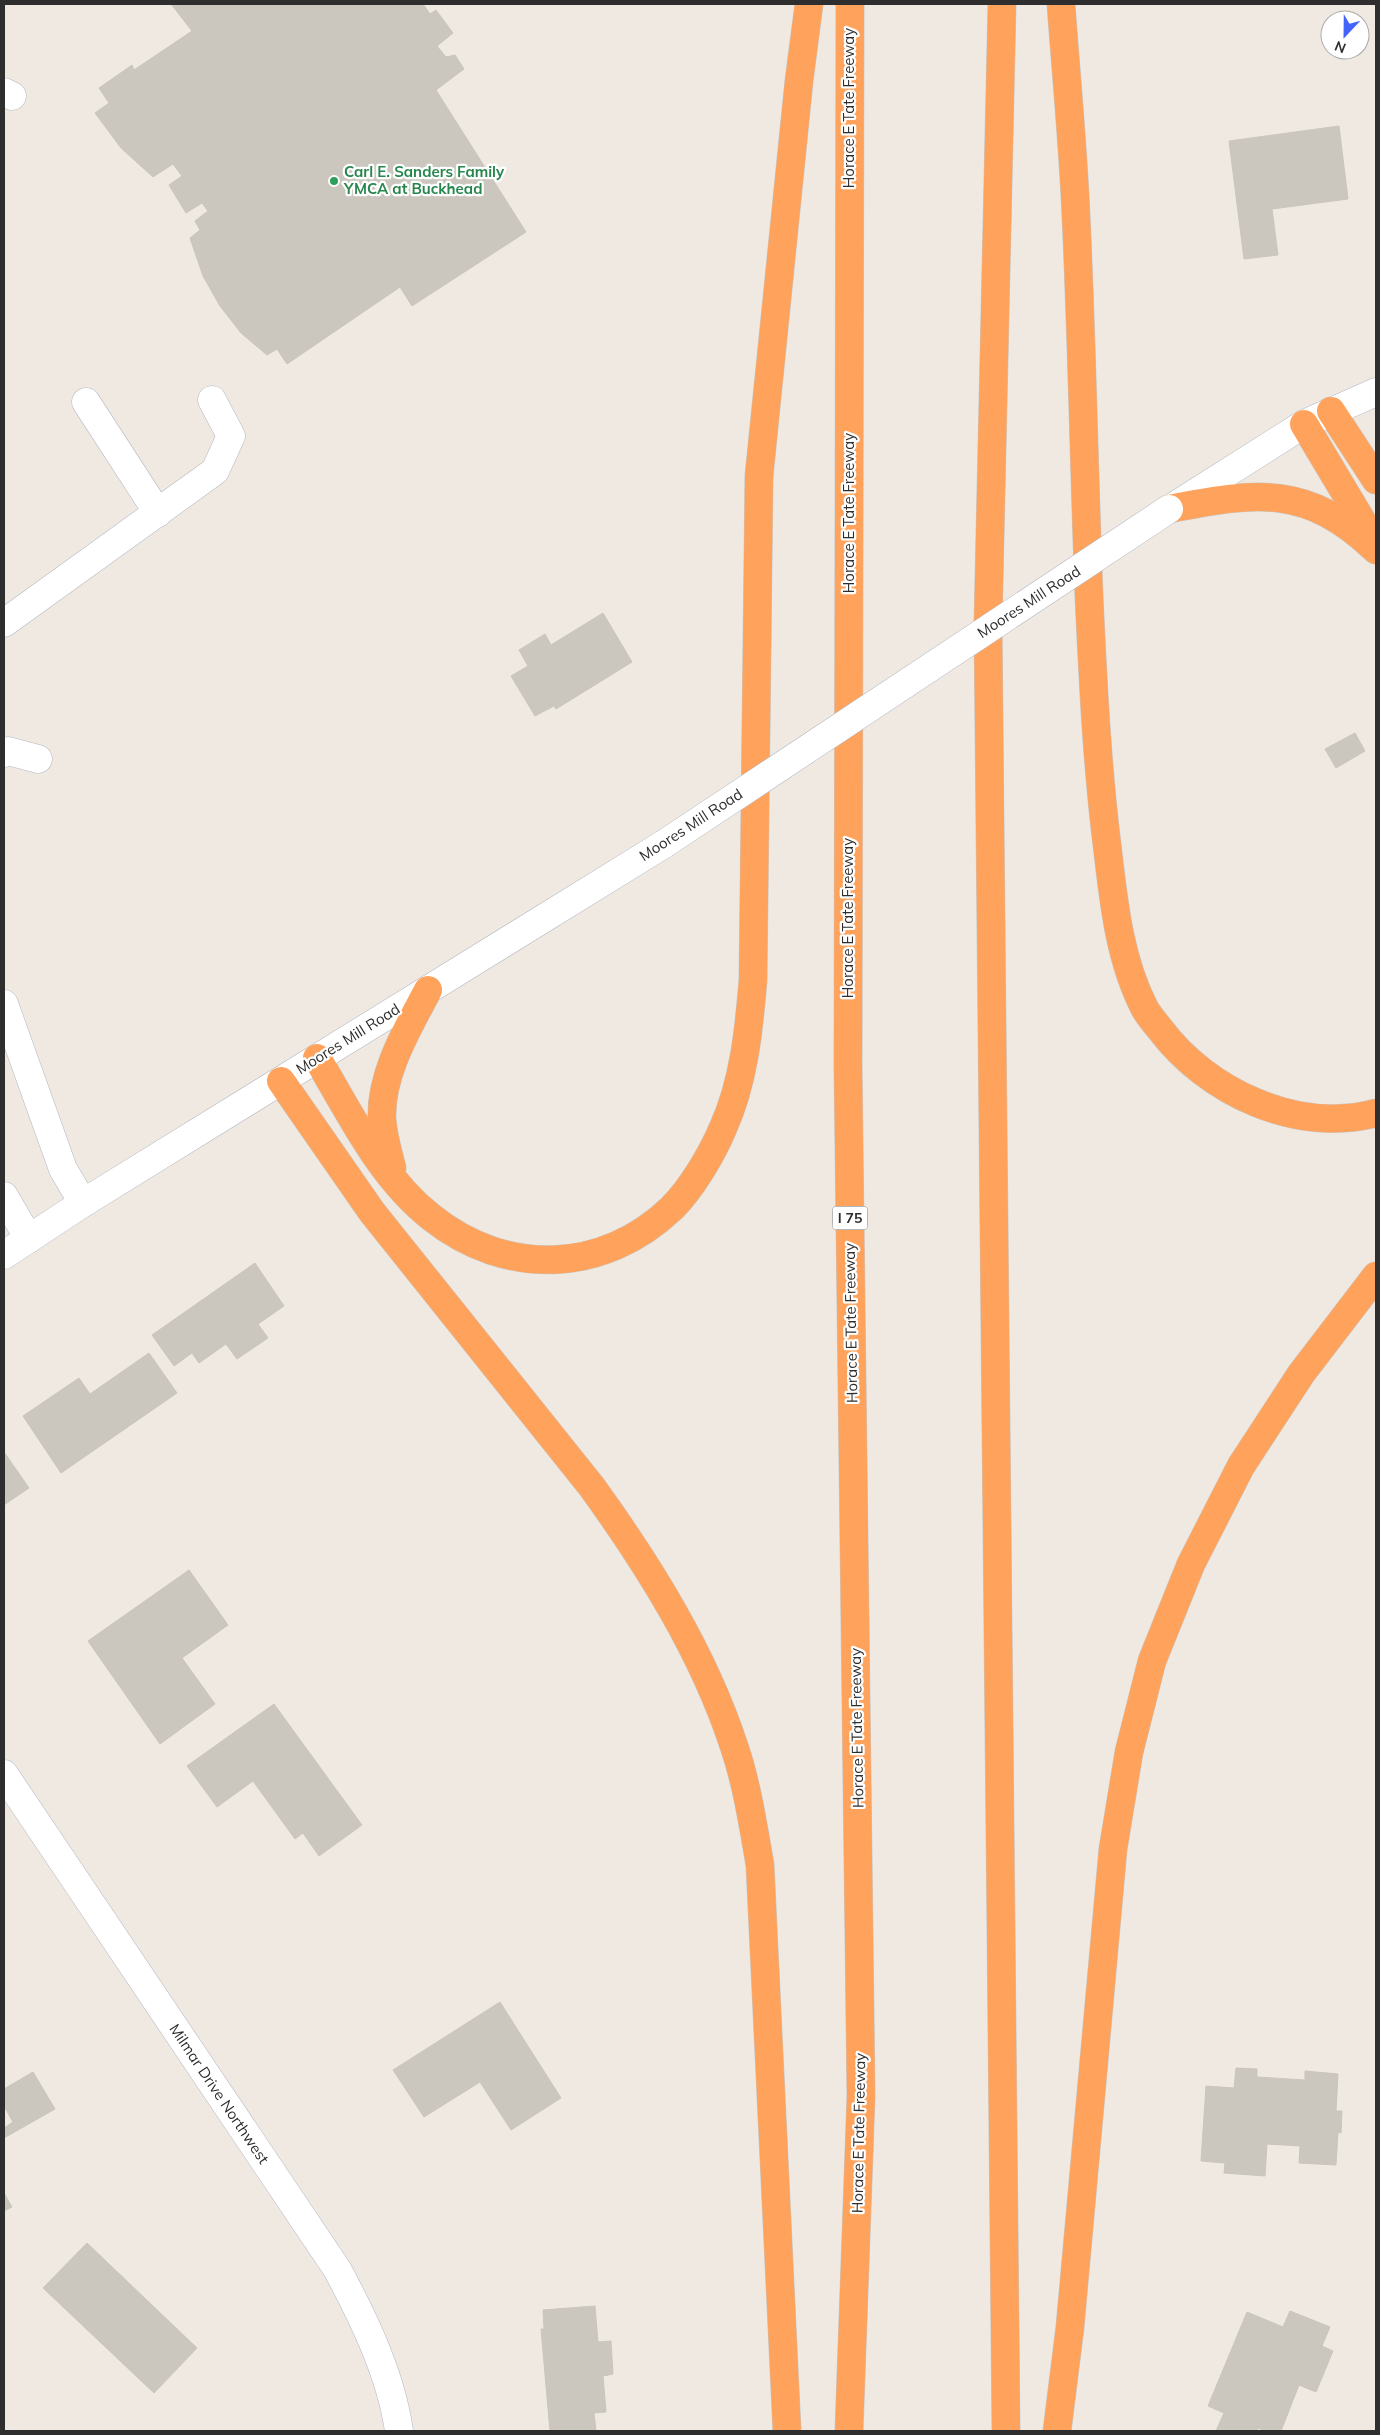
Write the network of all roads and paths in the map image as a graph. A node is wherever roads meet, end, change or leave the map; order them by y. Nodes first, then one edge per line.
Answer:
1 (809, 4) edge
2 (850, 4) edge
3 (1002, 4) edge
4 (1062, 4) edge
5 (1376, 392) edge
6 (212, 400) dead end
7 (86, 402) dead end
8 (1331, 411) junction
9 (1304, 424) junction
10 (1376, 480) edge
11 (1169, 509) junction
12 (158, 513) junction
13 (1376, 544) edge
14 (1376, 550) edge
15 (4, 623) edge
16 (4, 753) edge
17 (38, 759) dead end
18 (428, 990) junction
19 (4, 1004) edge
20 (317, 1058) junction
21 (281, 1081) junction
22 (1376, 1113) edge
23 (397, 1186) junction
24 (4, 1196) edge
25 (83, 1203) junction
26 (29, 1239) junction
27 (4, 1255) edge
28 (1376, 1276) edge
29 (4, 1774) edge
30 (399, 2431) edge
31 (787, 2431) edge
32 (849, 2431) edge
33 (1006, 2431) edge
34 (1057, 2431) edge

1 - 23 highway
2 - 32 highway, Horace E Tate Freeway / I 75
3 - 33 highway
4 - 22 highway
5 - 8 street, Moores Mill Road
6 - 12 street
7 - 12 street
8 - 9 street, Moores Mill Road
8 - 10 highway
9 - 11 street, Moores Mill Road
9 - 13 highway
11 - 14 highway
11 - 18 street, Moores Mill Road, bridge
12 - 15 street
16 - 17 street
18 - 20 street, Moores Mill Road
18 - 23 highway
19 - 25 street
20 - 21 street, Moores Mill Road
20 - 23 highway
21 - 25 street, Moores Mill Road
21 - 31 highway
24 - 26 street
25 - 26 street, Moores Mill Road
26 - 27 street, Moores Mill Road
28 - 34 highway
29 - 30 street, Milmar Drive Northwest

